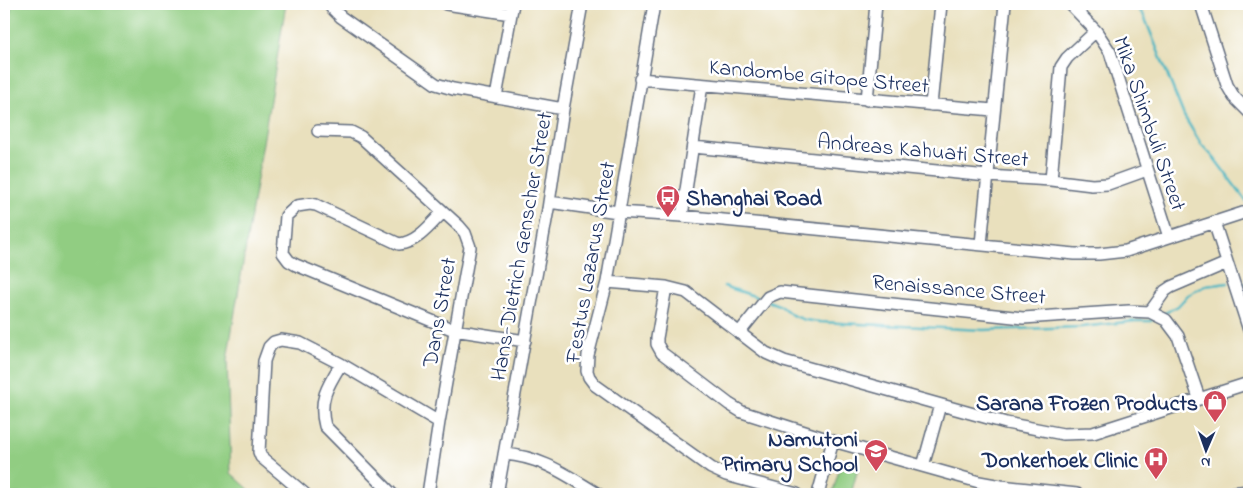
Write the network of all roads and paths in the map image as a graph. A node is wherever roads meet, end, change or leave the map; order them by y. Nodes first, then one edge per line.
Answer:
1 (330, 4) edge
2 (446, 4) edge
3 (582, 4) edge
4 (654, 4) edge
5 (876, 4) edge
6 (941, 4) edge
7 (1005, 4) edge
8 (1070, 4) edge
9 (1201, 4) edge
10 (512, 9) edge
11 (1096, 31) junction
12 (640, 79) junction
13 (702, 85) junction
14 (496, 97) junction
15 (867, 100) junction
16 (931, 105) junction
17 (563, 109) junction
18 (993, 110) junction
19 (1249, 112) edge
20 (318, 131) dead end
21 (693, 147) junction
22 (1148, 170) junction
23 (988, 176) junction
24 (1051, 180) junction
25 (549, 202) junction
26 (1249, 210) edge
27 (443, 212) junction
28 (618, 212) junction
29 (682, 216) junction
30 (1214, 222) junction
31 (1169, 237) junction
32 (981, 244) junction
33 (1227, 263) junction
34 (607, 282) junction
35 (666, 287) junction
36 (1150, 312) junction
37 (454, 330) junction
38 (1249, 330) edge
39 (739, 333) junction
40 (525, 341) junction
41 (341, 364) junction
42 (1249, 383) edge
43 (1199, 398) junction
44 (940, 405) junction
45 (439, 422) junction
46 (833, 441) junction
47 (504, 454) junction
48 (923, 466) junction
49 (1249, 491) edge
50 (304, 494) edge
51 (392, 494) edge
52 (428, 494) edge
53 (497, 494) edge
54 (598, 494) edge
55 (797, 494) edge
56 (818, 494) edge
57 (1077, 494) edge
58 (1221, 494) edge

1 - 14 street
2 - 10 street
3 - 17 street, Hans-Dietrich Genscher Street
4 - 12 street, Festus Lazarus Street
5 - 15 street
6 - 16 street
7 - 18 street
8 - 11 street, Mika Shimbuli Street
9 - 19 street
10 - 14 street
11 - 22 street, Mika Shimbuli Street
11 - 24 street
12 - 13 street, Kandombe Gitope Street
12 - 28 street, Festus Lazarus Street
13 - 15 street, Kandombe Gitope Street
13 - 21 street
14 - 17 street
15 - 16 street, Kandombe Gitope Street
16 - 18 street, Kandombe Gitope Street
17 - 25 street, Hans-Dietrich Genscher Street
18 - 23 street
20 - 27 street, Dans Street
21 - 23 street, Andreas Kahuati Street
21 - 29 street
22 - 24 street, Andreas Kahuati Street
22 - 31 street, Mika Shimbuli Street
23 - 24 street, Andreas Kahuati Street
23 - 32 street
25 - 28 street
25 - 40 street, Hans-Dietrich Genscher Street
26 - 30 street
27 - 37 street, Dans Street
27 - 37 street
28 - 29 street
28 - 34 street, Festus Lazarus Street
29 - 32 street
30 - 31 street
30 - 33 street
31 - 32 street
33 - 36 street
33 - 38 street
34 - 35 street
34 - 55 street, Festus Lazarus Street
35 - 39 street
35 - 46 street
36 - 39 street, Renaissance Street
36 - 43 street
37 - 40 street
37 - 45 street, Dans Street
39 - 44 street
40 - 47 street, Hans-Dietrich Genscher Street
41 - 45 street
41 - 50 street
41 - 51 street
42 - 43 street
43 - 44 street
44 - 48 street
45 - 52 street, Dans Street
46 - 48 street
46 - 56 street
47 - 53 street, Hans-Dietrich Genscher Street
47 - 54 street
48 - 57 street
49 - 58 street

